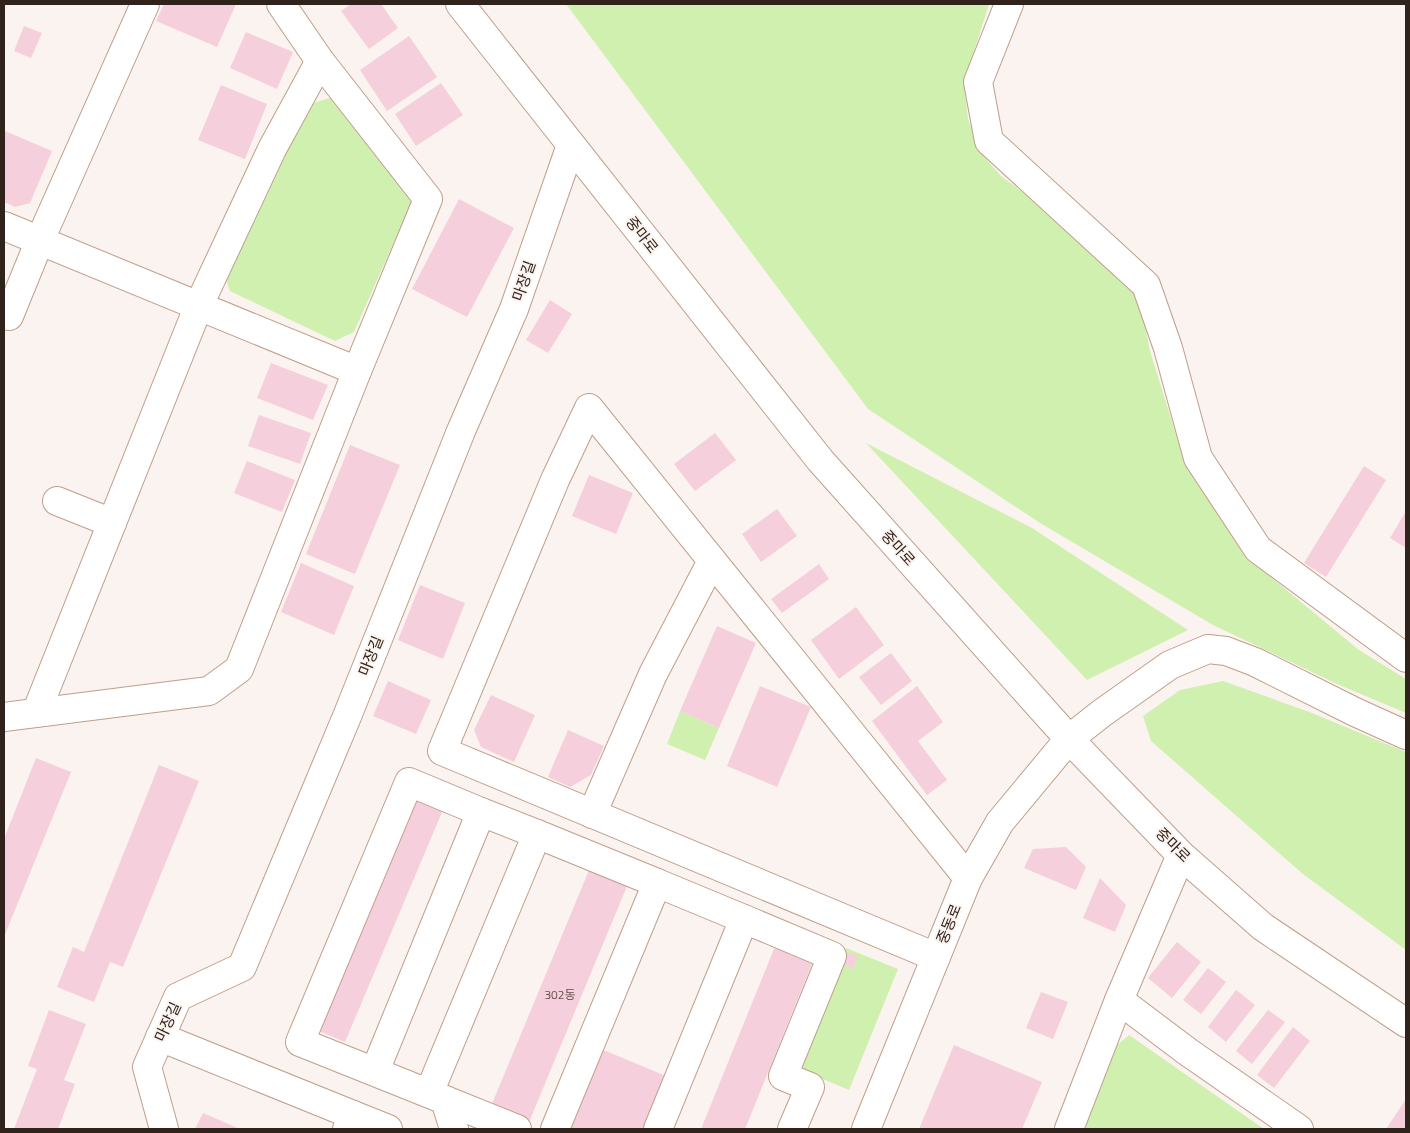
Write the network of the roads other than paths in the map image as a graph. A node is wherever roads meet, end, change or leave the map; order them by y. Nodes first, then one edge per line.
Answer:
1 (145, 4) edge
2 (281, 4) edge
3 (460, 4) edge
4 (1009, 4) edge
5 (320, 61) junction
6 (571, 145) junction
7 (4, 226) edge
8 (40, 240) junction
9 (199, 305) junction
10 (9, 316) dead end
11 (357, 371) junction
12 (57, 501) dead end
13 (112, 523) junction
14 (712, 561) junction
15 (1406, 658) edge
16 (36, 713) junction
17 (4, 717) edge
18 (1406, 735) edge
19 (1069, 739) junction
20 (481, 812) junction
21 (592, 814) junction
22 (537, 834) junction
23 (1181, 855) junction
24 (968, 878) junction
25 (657, 883) junction
26 (744, 919) junction
27 (936, 957) junction
28 (1119, 1000) junction
29 (1406, 1022) edge
30 (160, 1037) junction
31 (375, 1072) junction
32 (437, 1097) junction
33 (350, 1122) edge
34 (164, 1129) edge
35 (388, 1129) edge
36 (454, 1129) edge
37 (517, 1129) edge
38 (555, 1129) edge
39 (658, 1129) edge
40 (792, 1129) edge
41 (866, 1129) edge
42 (1069, 1129) edge
43 (1299, 1129) edge

1 - 8 street
2 - 5 street
3 - 6 street, 중마로
4 - 15 street
5 - 9 street
5 - 11 street
6 - 19 street, 중마로
6 - 30 street, 마장길
7 - 8 street
8 - 9 street
8 - 10 street
9 - 11 street
9 - 13 street
11 - 16 street
12 - 13 street
13 - 16 street
14 - 21 street
14 - 21 street
14 - 24 street
16 - 17 street
18 - 19 street, 중동로
19 - 23 street, 중마로
19 - 24 street, 중동로
20 - 22 street
20 - 31 street
20 - 31 street
21 - 27 street
22 - 25 street
22 - 32 street
23 - 28 street
23 - 29 street, 중마로
24 - 27 street, 중동로
25 - 26 street
25 - 38 street
26 - 39 street
26 - 40 street
27 - 41 street, 중동로
28 - 42 street
28 - 43 street
30 - 33 street
30 - 34 street, 마장길
31 - 32 street
32 - 36 street
32 - 37 street
33 - 35 street

